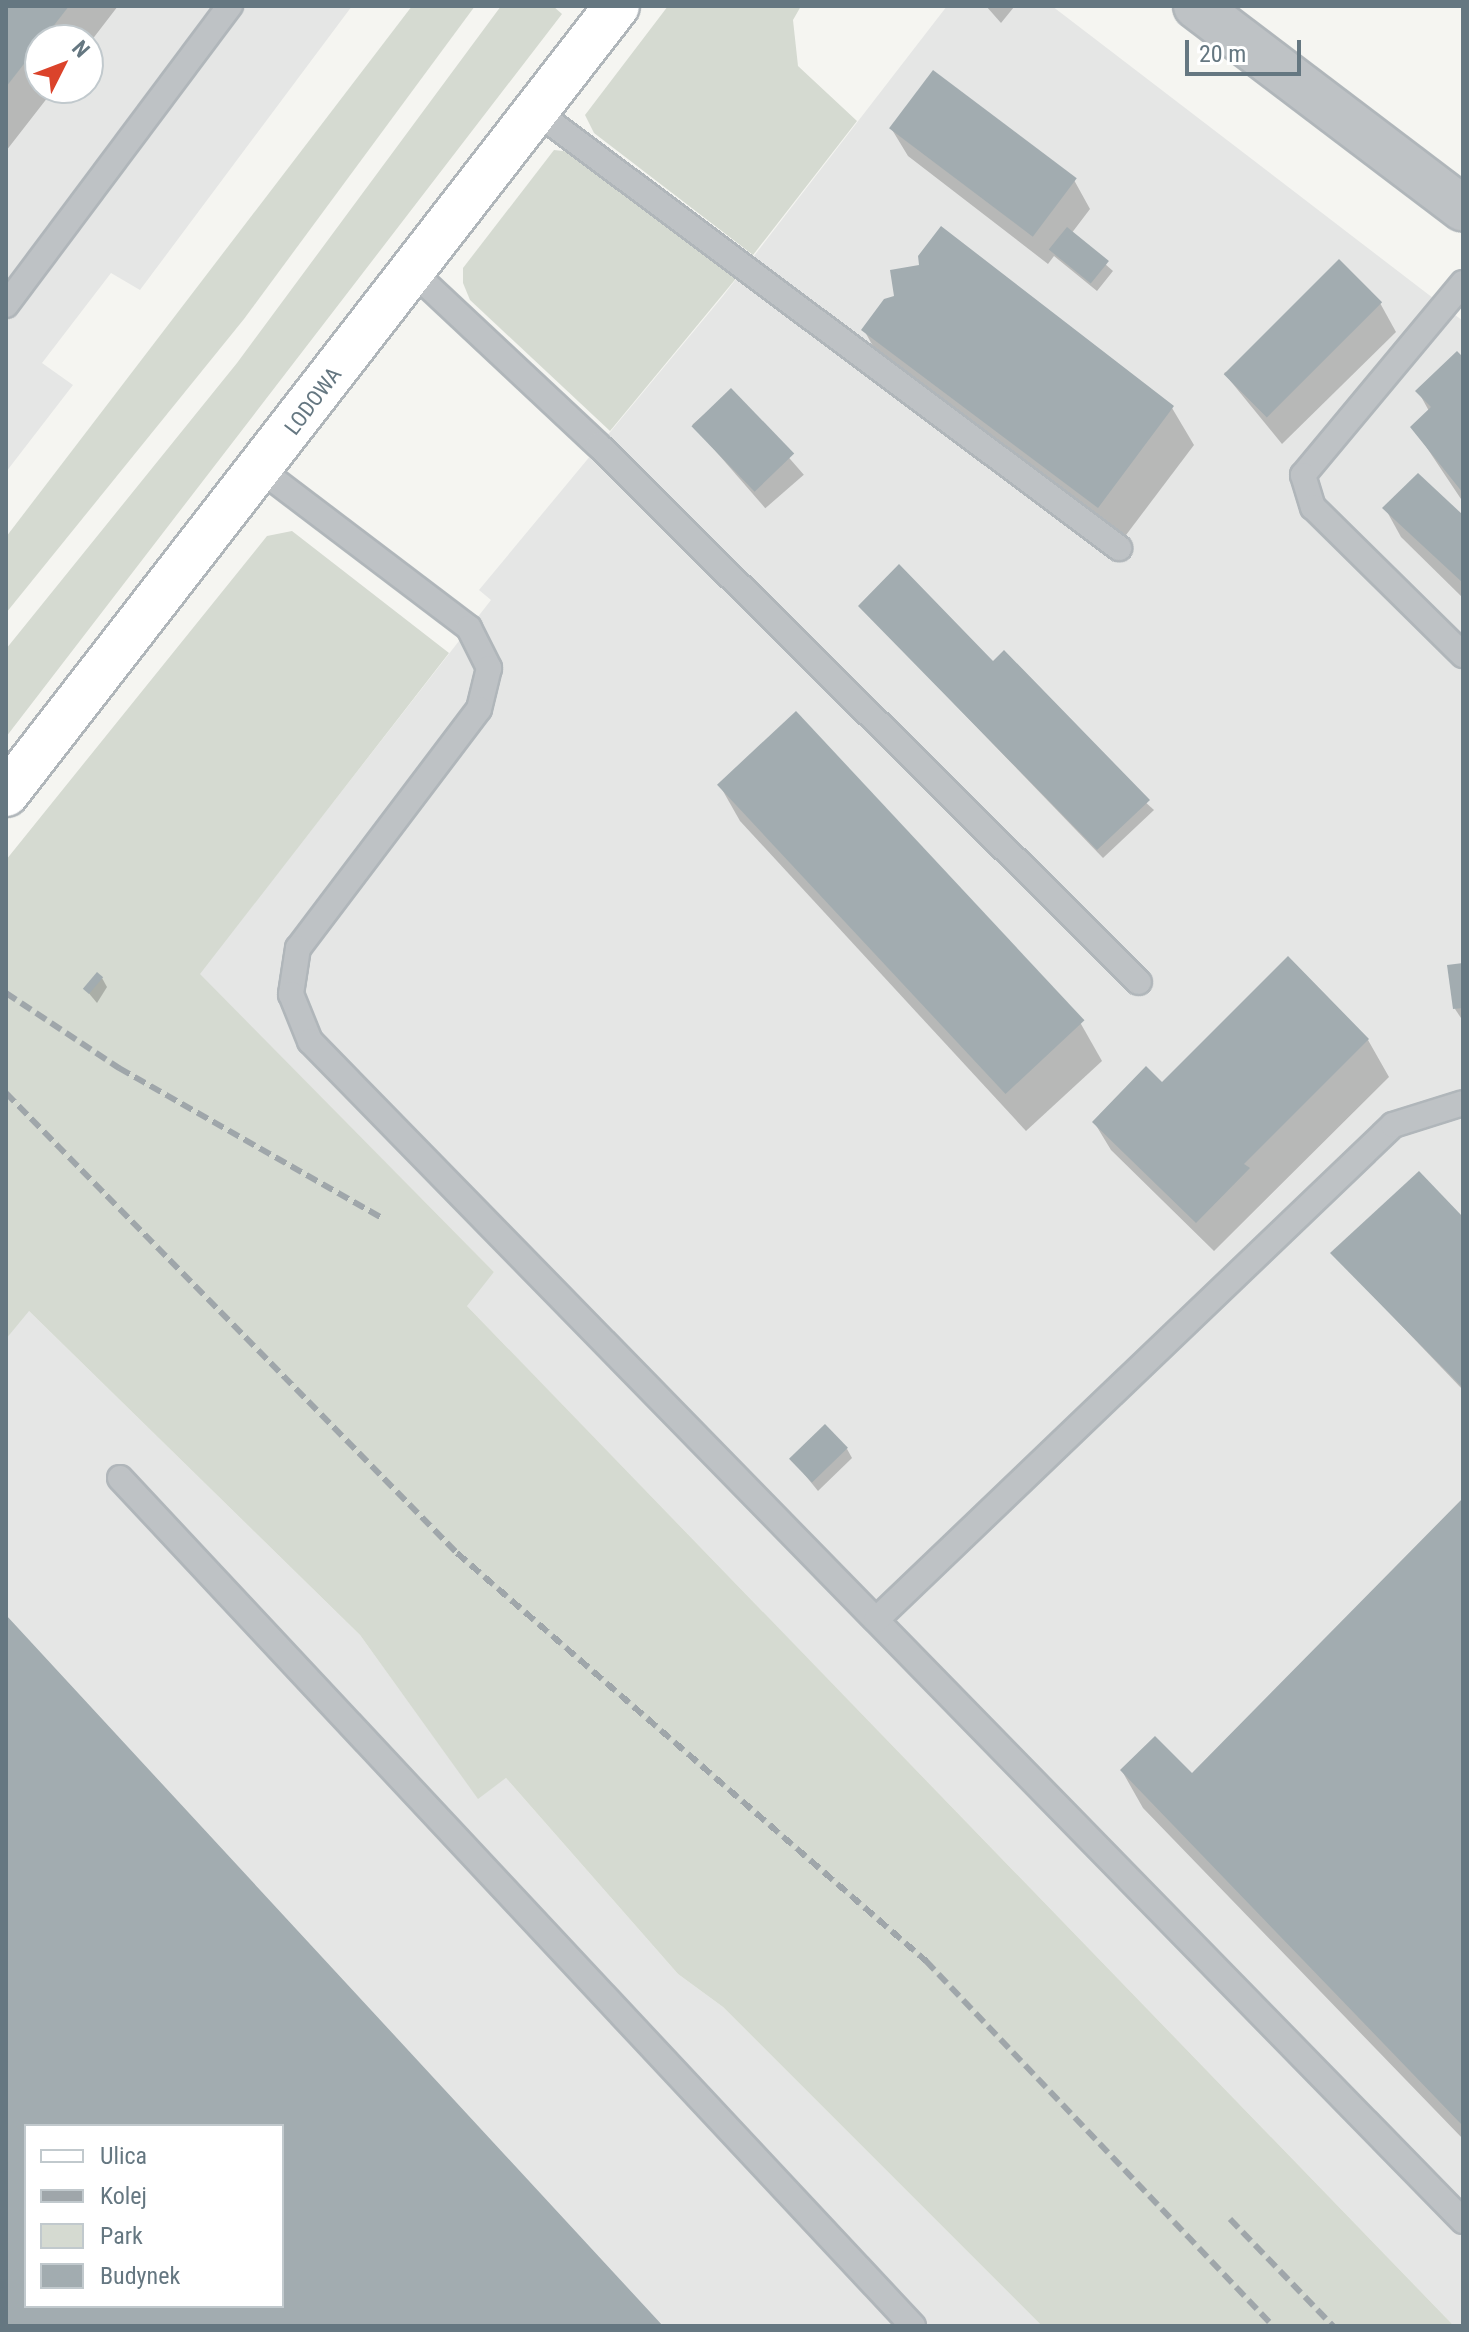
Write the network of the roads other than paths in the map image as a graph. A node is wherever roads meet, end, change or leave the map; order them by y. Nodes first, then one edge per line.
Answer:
1 (230, 6) edge
2 (617, 6) edge
3 (1196, 6) edge
4 (534, 110) junction
5 (1463, 209) edge
6 (411, 270) junction
7 (1463, 283) edge
8 (6, 305) edge
9 (261, 470) junction
10 (1119, 548) dead end
11 (1463, 655) edge
12 (6, 794) edge
13 (1139, 982) dead end
14 (1463, 1103) edge
15 (120, 1478) dead end
16 (876, 1620) junction
17 (1463, 2221) edge
18 (913, 2326) edge

1 - 8 lane
2 - 4 street, LODOWA
3 - 5 street
4 - 6 street, LODOWA
4 - 10 lane
6 - 9 street, LODOWA
6 - 13 lane
7 - 11 lane
9 - 12 street, LODOWA
9 - 16 lane
14 - 16 lane
15 - 18 lane
16 - 17 lane

